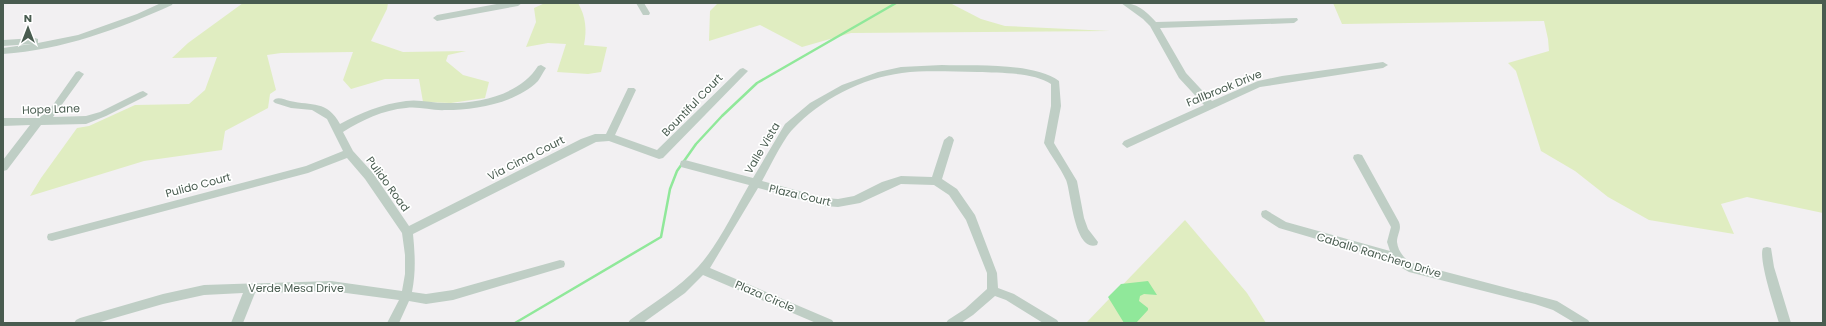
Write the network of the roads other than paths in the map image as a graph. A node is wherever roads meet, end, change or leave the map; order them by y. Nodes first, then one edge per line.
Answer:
1 (169, 3) edge
2 (518, 3) edge
3 (640, 3) edge
4 (1125, 3) edge
5 (646, 13) dead end
6 (437, 18) dead end
7 (1294, 20) dead end
8 (1154, 25) junction
9 (90, 33) junction
10 (3, 43) edge
11 (3, 50) edge
12 (18, 50) junction
13 (3, 54) edge
14 (1383, 65) dead end
15 (541, 68) dead end
16 (742, 71) dead end
17 (79, 74) dead end
18 (631, 90) dead end
19 (143, 94) dead end
20 (278, 100) dead end
21 (1210, 105) junction
22 (3, 122) edge
23 (38, 122) junction
24 (338, 130) junction
25 (609, 137) junction
26 (949, 140) dead end
27 (1127, 144) dead end
28 (349, 153) junction
29 (660, 155) joint
30 (1358, 158) dead end
31 (686, 164) dead end
32 (3, 167) edge
33 (936, 181) junction
34 (755, 184) junction
35 (1266, 214) dead end
36 (407, 232) junction
37 (52, 237) dead end
38 (1093, 242) dead end
39 (1766, 251) dead end
40 (1395, 259) junction
41 (560, 264) dead end
42 (702, 270) junction
43 (251, 288) junction
44 (993, 291) junction
45 (406, 297) junction
46 (80, 323) edge
47 (237, 323) edge
48 (393, 323) edge
49 (634, 323) edge
50 (828, 323) edge
51 (952, 323) edge
52 (1053, 323) edge
53 (1584, 323) edge
54 (1785, 323) edge

1 - 9 street
2 - 6 street
3 - 5 street
4 - 8 street
7 - 8 street
8 - 21 street
9 - 10 street
9 - 12 street
11 - 12 street
12 - 13 street
14 - 21 street, Fallbrook Drive
15 - 24 street
16 - 29 street, Bountiful Court
17 - 23 street
18 - 25 street
19 - 23 street, Hope Lane
20 - 24 street, Pulido Road
21 - 27 street, Fallbrook Drive
22 - 23 street, Hope Lane
23 - 32 street
24 - 28 street, Pulido Road
25 - 29 street, Via Cima Court
25 - 36 street, Via Cima Court
26 - 33 street
28 - 36 street, Pulido Road
28 - 37 street, Pulido Court
30 - 40 street
31 - 34 street
33 - 34 street, Plaza Court
33 - 44 street, Plaza Court
34 - 38 street, Valle Vista
34 - 42 street, Valle Vista
35 - 40 street, Caballo Ranchero Drive
36 - 45 street, Pulido Road
39 - 54 street
40 - 53 street, Caballo Ranchero Drive
41 - 45 street, Verde Mesa Drive
42 - 49 street, Valle Vista
42 - 50 street, Plaza Circle
43 - 45 street, Verde Mesa Drive
43 - 46 street, Verde Mesa Drive
43 - 47 street
44 - 51 street
44 - 52 street
45 - 48 street, Pulido Road

